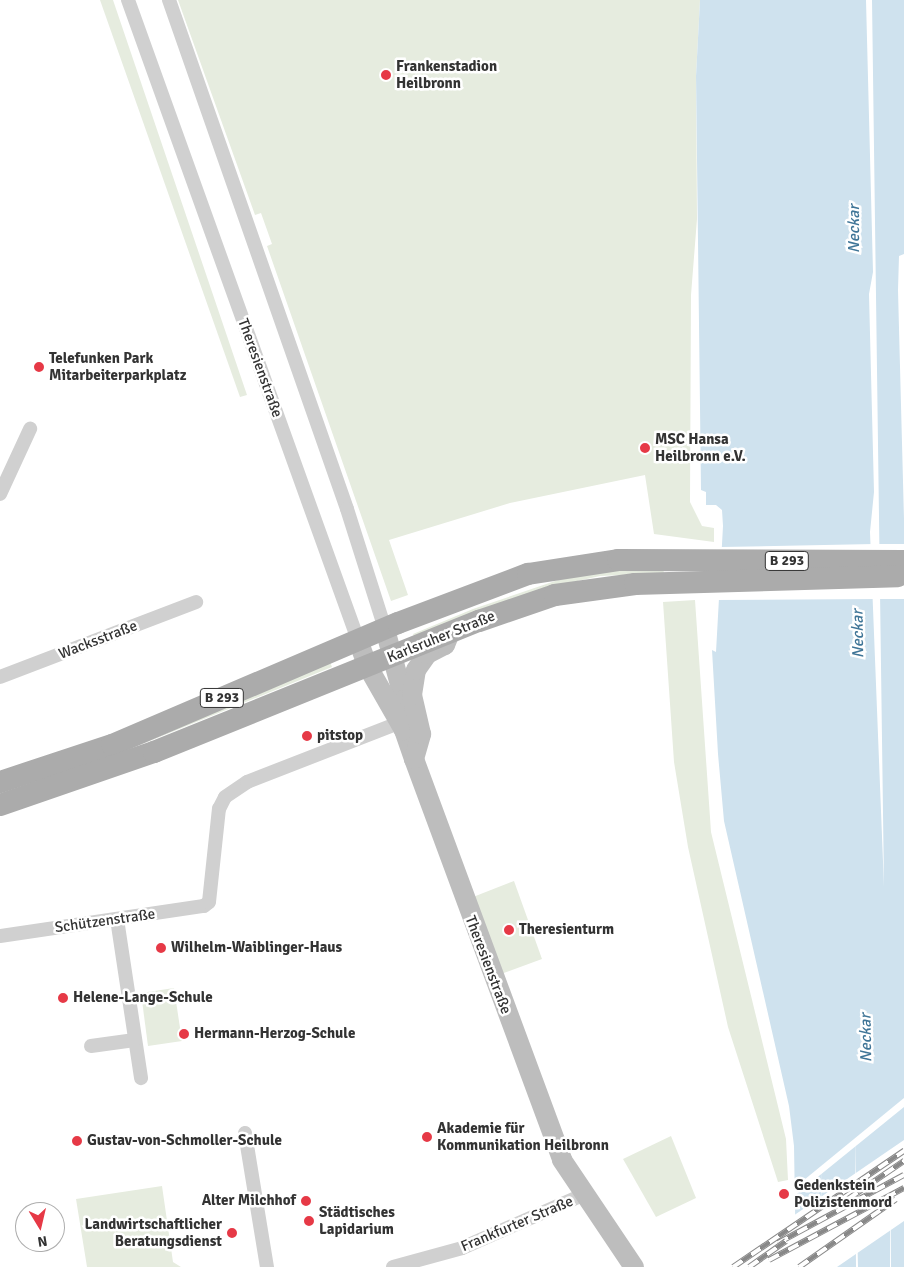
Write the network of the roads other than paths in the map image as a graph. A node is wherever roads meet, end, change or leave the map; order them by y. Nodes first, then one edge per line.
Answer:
1 (128, 0) edge
2 (169, 0) edge
3 (30, 429) dead end
4 (0, 494) edge
5 (902, 569) edge
6 (678, 572) junction
7 (196, 602) dead end
8 (385, 629) junction
9 (451, 632) junction
10 (358, 640) junction
11 (392, 657) junction
12 (368, 667) junction
13 (0, 677) edge
14 (401, 726) junction
15 (414, 759) junction
16 (0, 782) edge
17 (0, 805) edge
18 (117, 919) junction
19 (0, 936) edge
20 (135, 1040) junction
21 (91, 1046) dead end
22 (141, 1078) dead end
23 (245, 1133) dead end
24 (583, 1195) junction
25 (267, 1267) edge
26 (393, 1267) edge
27 (634, 1267) edge

1 - 10 street, Theresienstraße
2 - 8 street, Theresienstraße
3 - 4 street
5 - 6 main road, Karlsruher Straße / B 293
6 - 8 main road, Karlsruher Straße / B 293
6 - 9 main road, Karlsruher Straße / B 293
7 - 13 street, Wacksstraße
8 - 10 main road, Karlsruher Straße / B 293
8 - 11 main road, Theresienstraße
9 - 11 main road, Karlsruher Straße / B 293
9 - 15 main road
10 - 12 main road, Theresienstraße
10 - 16 main road, Karlsruher Straße / B 293
11 - 12 main road, Karlsruher Straße / B 293
11 - 14 main road, Theresienstraße
12 - 14 main road, Theresienstraße
12 - 17 main road, Karlsruher Straße / B 293
14 - 15 main road, Theresienstraße
14 - 18 street, Schützenstraße
15 - 24 main road, Theresienstraße
18 - 19 street, Schützenstraße
18 - 20 street
20 - 21 street
20 - 22 street
23 - 25 street
24 - 26 street, Frankfurter Straße
24 - 27 main road, Theresienstraße

